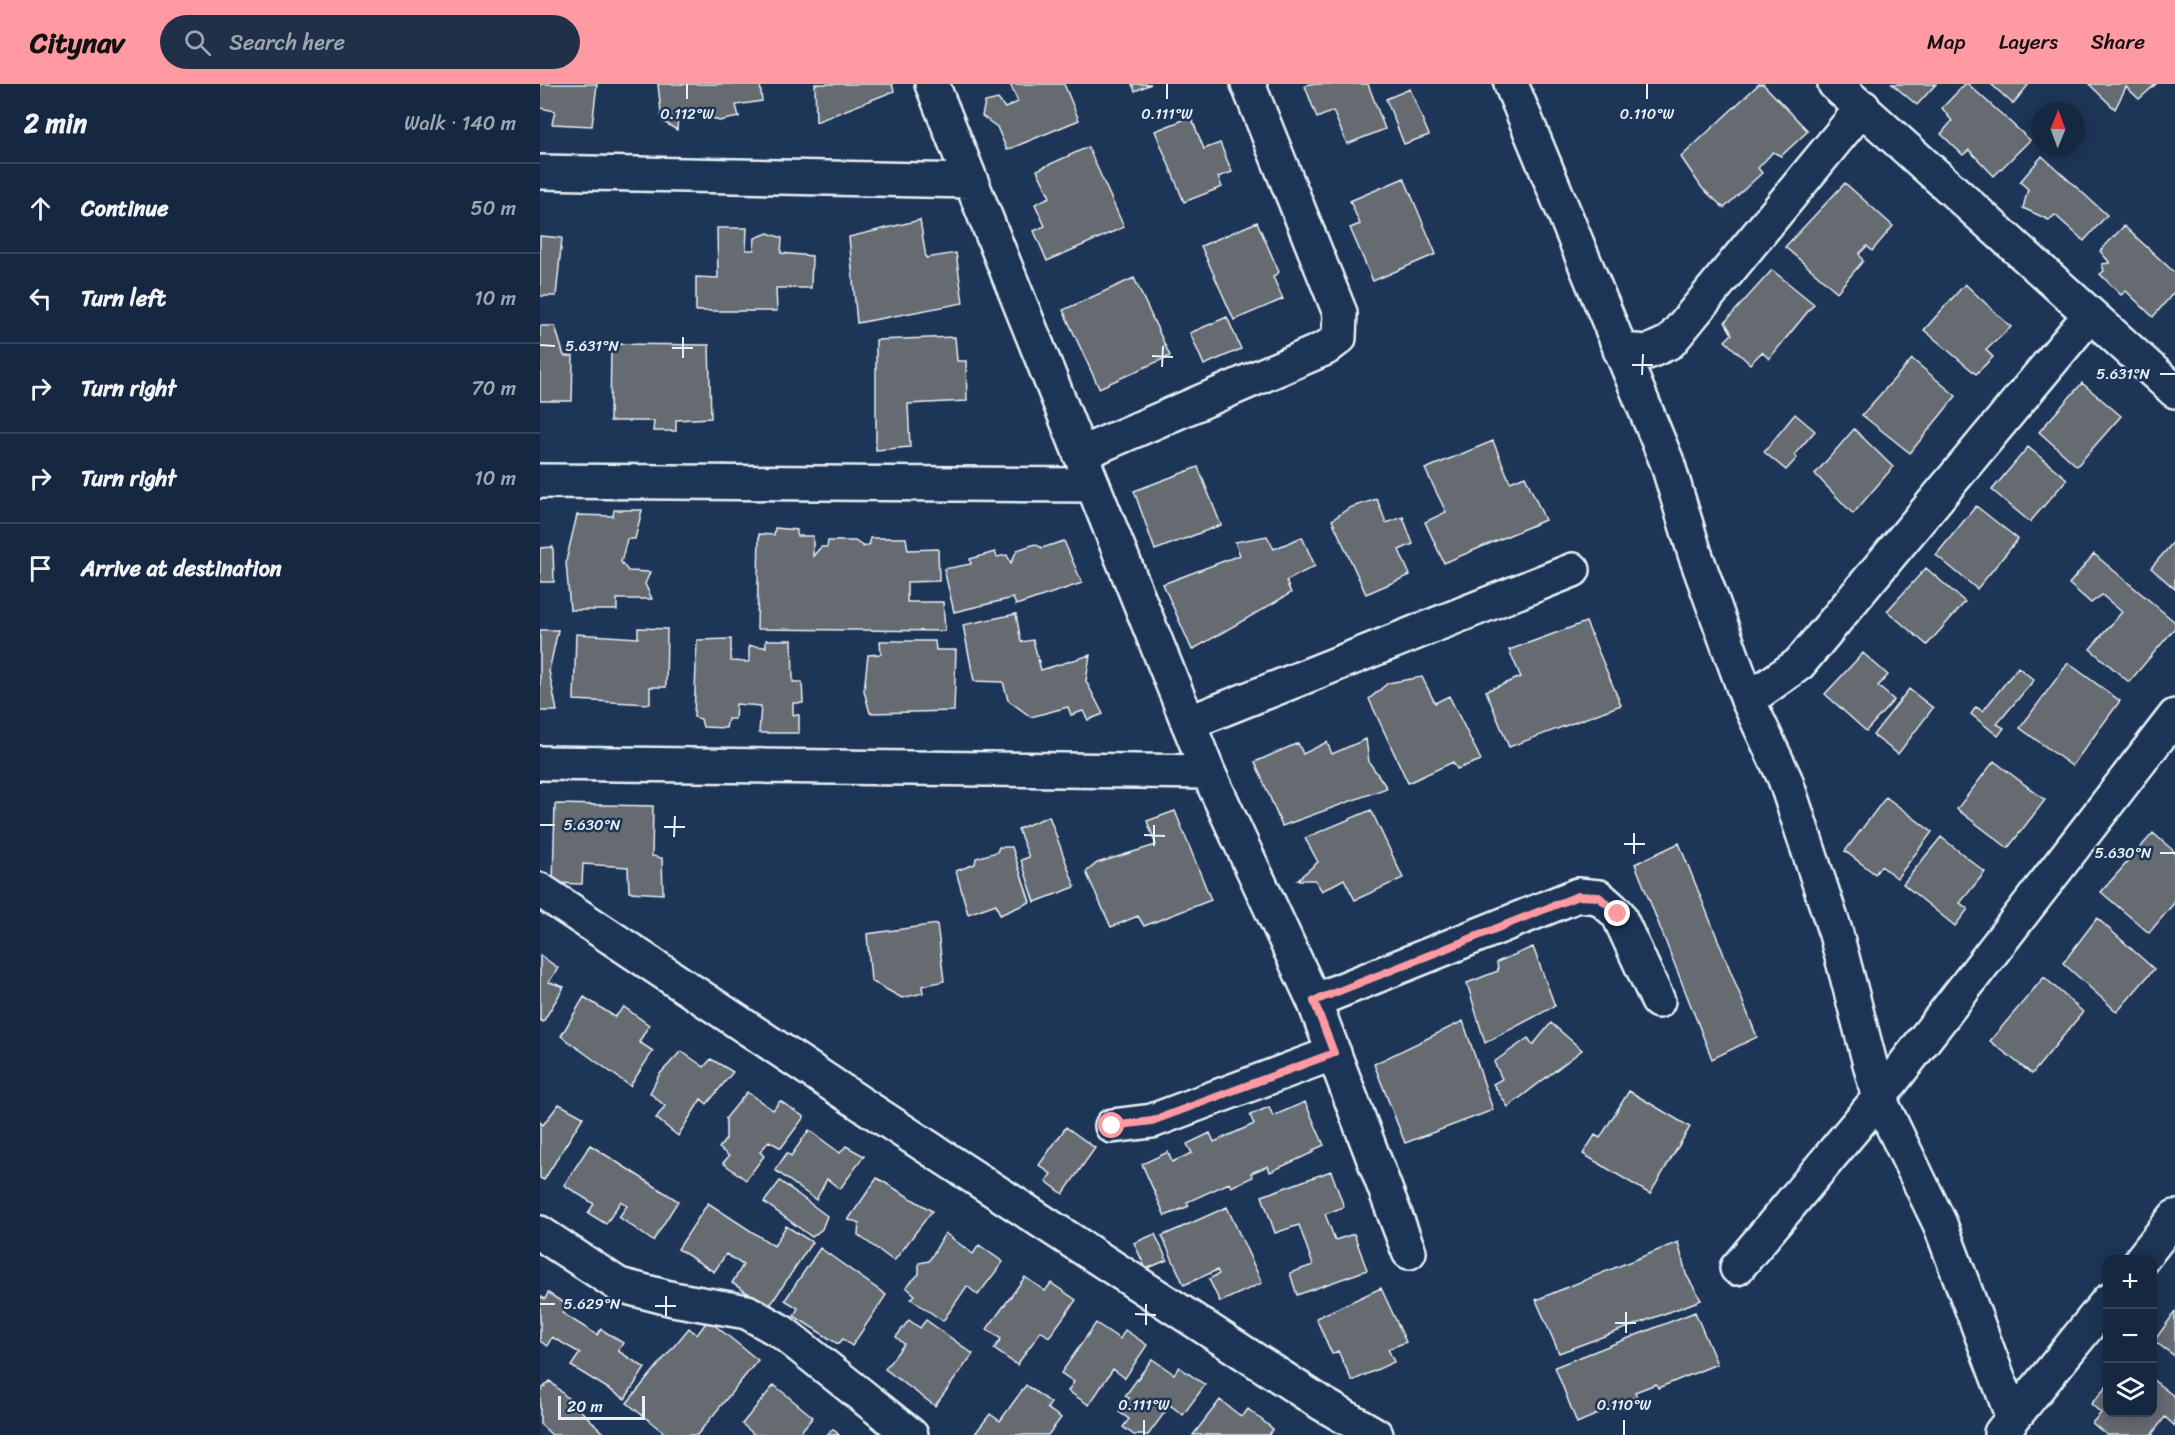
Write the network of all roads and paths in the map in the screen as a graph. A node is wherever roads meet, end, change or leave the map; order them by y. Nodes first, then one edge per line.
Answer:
1 (932, 84) edge
2 (1248, 84) edge
3 (1511, 84) edge
4 (1835, 84) edge
5 (1863, 107) junction
6 (540, 172) edge
7 (971, 181) junction
8 (2089, 316) junction
9 (1620, 350) junction
10 (2175, 391) edge
11 (1080, 454) junction
12 (540, 481) edge
13 (1093, 485) junction
14 (1573, 570) dead end
15 (1749, 700) junction
16 (2175, 716) edge
17 (1188, 723) junction
18 (540, 763) edge
19 (1208, 772) junction
20 (540, 890) edge
21 (1314, 1001) junction
22 (1658, 1001) dead end
23 (1334, 1053) junction
24 (1879, 1098) junction
25 (1112, 1126) dead end
26 (2175, 1217) edge
27 (540, 1233) edge
28 (1409, 1252) dead end
29 (2145, 1255) edge
30 (1737, 1268) dead end
31 (2103, 1307) edge
32 (2006, 1427) edge
33 (910, 1435) edge
34 (1376, 1435) edge

1 - 7 street
2 - 11 street
3 - 9 street
4 - 5 street
5 - 8 street
5 - 9 street
6 - 7 street
7 - 11 street
8 - 10 street
8 - 15 street
9 - 15 street
11 - 13 street
12 - 13 street
13 - 17 street
14 - 17 street
15 - 24 street
16 - 24 street
17 - 19 street
18 - 19 street
19 - 21 street
20 - 34 street
21 - 22 street
21 - 23 street
23 - 25 street
23 - 28 street
24 - 30 street
24 - 32 street
26 - 29 street
27 - 33 street
31 - 32 street

